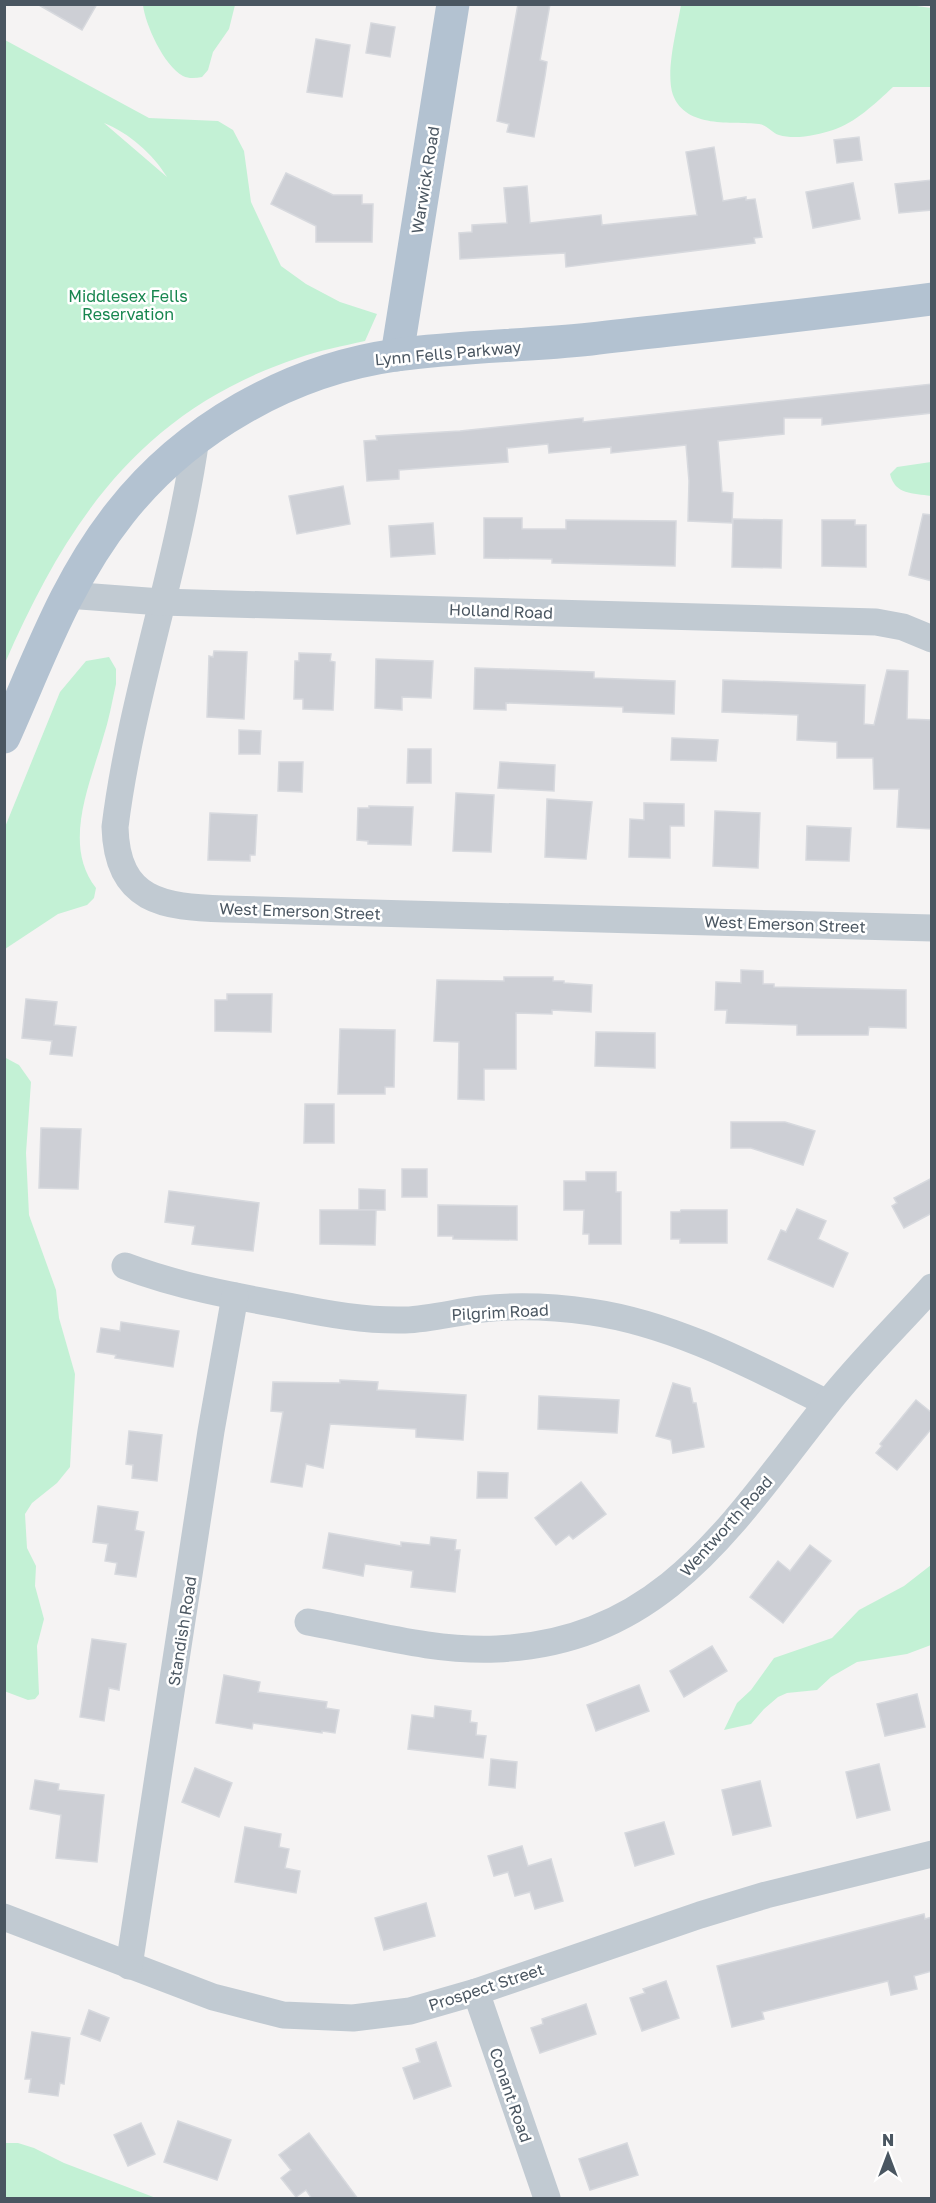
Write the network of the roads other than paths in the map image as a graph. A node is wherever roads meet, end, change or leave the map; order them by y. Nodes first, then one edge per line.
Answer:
1 (453, 4) edge
2 (932, 299) edge
3 (397, 355) junction
4 (196, 438) junction
5 (67, 595) junction
6 (161, 602) junction
7 (932, 639) edge
8 (4, 737) edge
9 (932, 928) edge
10 (125, 1266) dead end
11 (932, 1287) edge
12 (235, 1296) junction
13 (827, 1403) junction
14 (308, 1622) dead end
15 (932, 1854) edge
16 (4, 1917) edge
17 (129, 1966) junction
18 (476, 1992) junction
19 (547, 2199) edge

1 - 3 main road, Warwick Road
2 - 3 main road, Lynn Fells Parkway
3 - 4 main road, Lynn Fells Parkway
4 - 5 main road, Lynn Fells Parkway
4 - 6 street, West Emerson Street
5 - 6 street, Holland Road
5 - 8 main road, Lynn Fells Parkway
6 - 7 street, Holland Road
6 - 9 street, West Emerson Street
10 - 12 street, Pilgrim Road
11 - 13 street, Wentworth Road
12 - 13 street, Pilgrim Road
12 - 17 street, Standish Road
13 - 14 street, Wentworth Road
15 - 18 street, Prospect Street
16 - 17 street, Prospect Street
17 - 18 street, Prospect Street
18 - 19 street, Conant Road

